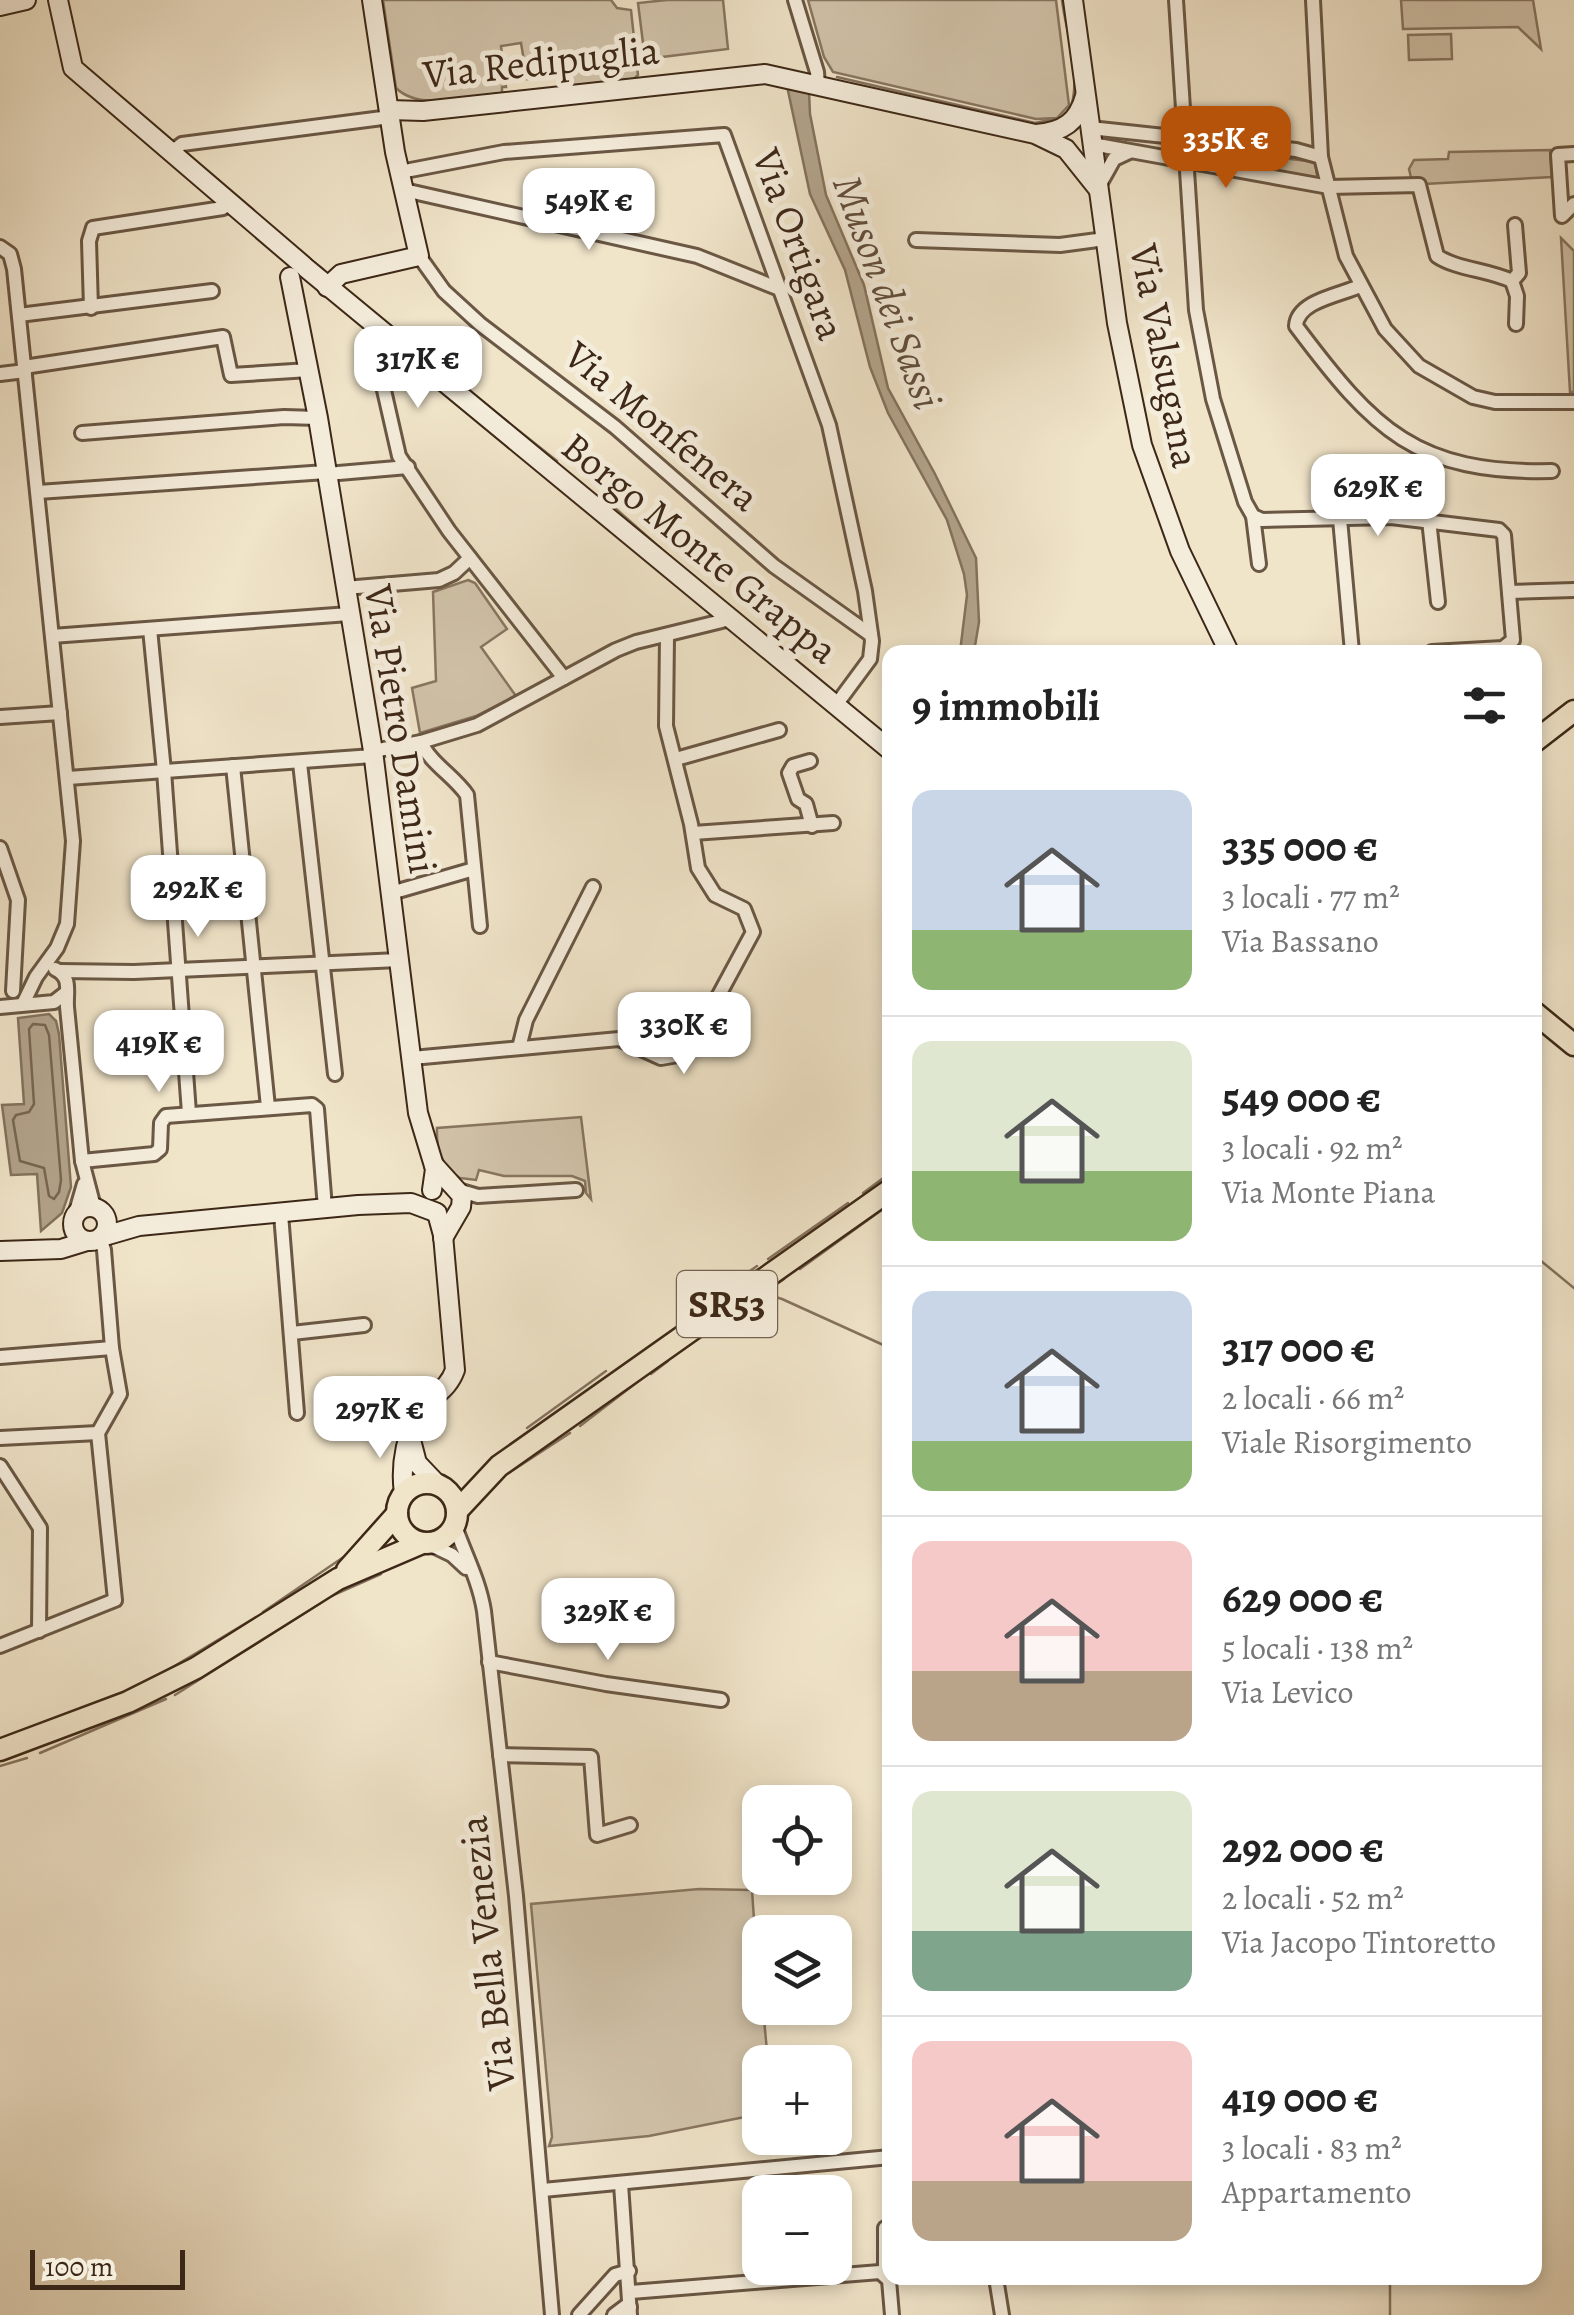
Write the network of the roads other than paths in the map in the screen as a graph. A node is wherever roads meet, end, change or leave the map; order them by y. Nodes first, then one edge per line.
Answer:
1 (26, 0) edge
2 (58, 0) edge
3 (372, 0) edge
4 (795, 0) edge
5 (1073, 0) edge
6 (1176, 0) edge
7 (1313, 0) edge
8 (0, 6) edge
9 (815, 85) junction
10 (1086, 96) junction
11 (389, 113) junction
12 (1056, 131) junction
13 (1035, 134) junction
14 (1091, 136) junction
15 (1183, 139) junction
16 (1066, 148) junction
17 (1131, 151) junction
18 (170, 153) junction
19 (1574, 154) edge
20 (1320, 156) junction
21 (1184, 162) junction
22 (402, 181) junction
23 (1329, 187) junction
24 (1098, 189) junction
25 (227, 202) junction
26 (1574, 204) edge
27 (1516, 225) dead end
28 (916, 240) dead end
29 (1105, 240) junction
30 (5, 250) edge
31 (420, 256) junction
32 (301, 275) junction
33 (1512, 281) junction
34 (1360, 286) junction
35 (327, 287) junction
36 (212, 290) dead end
37 (782, 290) junction
38 (91, 308) junction
39 (19, 315) junction
40 (1516, 324) dead end
41 (382, 332) junction
42 (24, 369) junction
43 (309, 370) junction
44 (0, 374) edge
45 (1574, 402) edge
46 (318, 418) junction
47 (82, 432) dead end
48 (406, 463) junction
49 (1552, 471) dead end
50 (326, 473) junction
51 (38, 492) junction
52 (1257, 518) junction
53 (1340, 519) junction
54 (1429, 520) junction
55 (470, 558) junction
56 (1259, 564) dead end
57 (345, 588) junction
58 (1574, 590) edge
59 (1509, 592) junction
60 (1438, 602) dead end
61 (349, 614) junction
62 (730, 619) junction
63 (150, 629) junction
64 (871, 635) junction
65 (52, 636) junction
66 (667, 636) junction
67 (1226, 645) edge
68 (1351, 645) edge
69 (1507, 645) edge
70 (564, 678) junction
71 (836, 705) junction
72 (1574, 711) edge
73 (60, 713) junction
74 (0, 716) edge
75 (780, 730) dead end
76 (1542, 734) edge
77 (422, 742) junction
78 (882, 743) edge
79 (373, 754) junction
80 (676, 759) junction
81 (810, 761) dead end
82 (300, 763) junction
83 (233, 766) junction
84 (164, 771) junction
85 (68, 778) junction
86 (833, 823) dead end
87 (812, 826) junction
88 (693, 833) junction
89 (0, 848) edge
90 (474, 869) junction
91 (593, 887) dead end
92 (391, 892) junction
93 (480, 926) dead end
94 (57, 949) junction
95 (399, 960) junction
96 (322, 964) junction
97 (251, 967) junction
98 (180, 970) junction
99 (42, 971) junction
100 (59, 971) junction
101 (34, 985) junction
102 (14, 991) dead end
103 (66, 992) junction
104 (48, 1002) junction
105 (23, 1004) junction
106 (0, 1007) edge
107 (1542, 1019) edge
108 (69, 1021) junction
109 (1574, 1045) edge
110 (519, 1048) junction
111 (412, 1058) junction
112 (336, 1074) dead end
113 (268, 1107) junction
114 (189, 1113) junction
115 (82, 1161) junction
116 (434, 1165) junction
117 (576, 1190) dead end
118 (882, 1196) edge
119 (463, 1197) junction
120 (434, 1202) junction
121 (325, 1208) junction
122 (280, 1214) junction
123 (86, 1215) junction
124 (140, 1226) junction
125 (443, 1238) junction
126 (96, 1241) junction
127 (31, 1249) junction
128 (0, 1250) edge
129 (364, 1325) dead end
130 (292, 1333) junction
131 (112, 1348) junction
132 (0, 1357) edge
133 (298, 1412) dead end
134 (98, 1434) junction
135 (0, 1438) edge
136 (410, 1440) junction
137 (0, 1466) edge
138 (499, 1466) junction
139 (440, 1486) junction
140 (404, 1492) junction
141 (397, 1514) junction
142 (456, 1518) junction
143 (424, 1543) junction
144 (338, 1579) junction
145 (480, 1586) junction
146 (39, 1631) junction
147 (0, 1646) edge
148 (489, 1662) junction
149 (721, 1700) dead end
150 (0, 1750) edge
151 (500, 1755) junction
152 (630, 1825) dead end
153 (882, 2158) edge
154 (621, 2184) junction
155 (543, 2190) junction
156 (629, 2271) junction
157 (882, 2273) edge
158 (889, 2285) edge
159 (997, 2285) edge
160 (631, 2292) junction
161 (630, 2311) edge
162 (552, 2315) edge
163 (579, 2315) edge
164 (614, 2315) edge
165 (892, 2315) edge
166 (1002, 2315) edge

1 - 8 street
2 - 18 street, Borgo Monte Grappa
3 - 11 street, Via Monfenera
4 - 9 street
5 - 10 street, Via Valsugana
6 - 15 street
7 - 20 street
9 - 11 street, Via Redipuglia
9 - 13 street, Via Redipuglia
10 - 12 street
10 - 14 street, Via Valsugana
11 - 18 street
11 - 22 street, Via Monfenera
12 - 13 street, Via Redipuglia
12 - 14 street, Via Redipuglia
13 - 16 street, Via Redipuglia
14 - 15 street
14 - 16 street
14 - 17 street
14 - 24 street, Via Valsugana
15 - 20 street
15 - 21 street
16 - 24 street, Via Redipuglia
17 - 21 street
17 - 24 street
18 - 25 street, Borgo Monte Grappa
19 - 26 street
20 - 23 street
21 - 23 street
21 - 52 street
22 - 31 street, Via Monfenera
22 - 37 street
22 - 37 street, Via Ortigara
23 - 33 street
23 - 34 street
24 - 29 street, Via Valsugana
25 - 32 street, Borgo Monte Grappa
25 - 38 street
27 - 33 street
28 - 29 street
29 - 67 street, Via Valsugana
30 - 39 street
31 - 35 street
31 - 64 street, Via Monfenera
32 - 35 street, Borgo Monte Grappa
32 - 43 street, Via Pietro Damini
33 - 40 street
34 - 45 street
34 - 49 street
35 - 41 street, Borgo Monte Grappa
36 - 38 street
37 - 64 street, Via Ortigara
38 - 39 street
39 - 42 street
41 - 48 street
41 - 62 street, Borgo Monte Grappa
42 - 43 street
42 - 44 street
42 - 51 street
43 - 46 street, Via Pietro Damini
46 - 47 street
46 - 50 street, Via Pietro Damini
48 - 50 street
48 - 55 street
50 - 51 street
50 - 57 street, Via Pietro Damini
51 - 65 street
52 - 53 street
52 - 56 street
53 - 54 street
53 - 68 street
54 - 59 street
54 - 60 street
55 - 57 street
55 - 70 street
57 - 61 street, Via Pietro Damini
58 - 59 street
59 - 69 street
61 - 63 street
61 - 79 street, Via Pietro Damini
62 - 66 street
62 - 71 street, Borgo Monte Grappa
63 - 65 street
63 - 84 street
64 - 71 street
65 - 73 street
66 - 70 street
66 - 80 street
70 - 77 street
71 - 78 street, Borgo Monte Grappa
72 - 76 main road
73 - 74 street
73 - 85 street
75 - 80 street
77 - 79 street
77 - 90 street
79 - 82 street
79 - 92 street, Via Pietro Damini
80 - 88 street
81 - 87 street
82 - 83 street
82 - 96 street
83 - 84 street
83 - 97 street
84 - 85 street
84 - 98 street
85 - 94 street
86 - 87 street
87 - 88 street
88 - 110 street
89 - 102 street
90 - 92 street
90 - 93 street
91 - 110 street
92 - 95 street, Via Pietro Damini
94 - 99 street
94 - 100 street
95 - 96 street
95 - 111 street, Via Pietro Damini
96 - 97 street
96 - 112 street
97 - 98 street
97 - 113 street
98 - 100 street
98 - 114 street
99 - 100 street
99 - 101 street
100 - 103 street
101 - 104 street
101 - 105 street
103 - 104 street
103 - 108 street
104 - 105 street
104 - 108 street
105 - 106 street
107 - 109 main road
108 - 115 street
110 - 111 street
111 - 116 street, Via Pietro Damini
113 - 114 street
113 - 121 street
114 - 115 street
115 - 123 street
116 - 119 street
116 - 120 street
117 - 119 street
118 - 138 main road, SR53
119 - 120 street
119 - 120 street
119 - 125 street
120 - 121 street
120 - 125 street
121 - 122 street
122 - 124 street
122 - 130 street
123 - 124 street
123 - 126 street
123 - 126 street
123 - 127 street
124 - 126 street
125 - 136 street
126 - 127 street
126 - 131 street
127 - 128 street
129 - 130 street
130 - 133 street
131 - 132 street
131 - 134 street
134 - 135 street
134 - 146 street
136 - 139 street
136 - 140 street
137 - 146 street
138 - 139 main road, SR53
138 - 142 main road, SR53
139 - 140 main road, SR53
139 - 142 main road
140 - 141 main road, SR53
141 - 143 main road
141 - 144 main road, SR53
142 - 143 main road, SR53
142 - 145 street, Via Bella Venezia
143 - 144 main road, SR53
143 - 145 street
144 - 150 main road, SR53
145 - 148 street, Via Bella Venezia
146 - 147 street
148 - 149 street
148 - 151 street, Via Bella Venezia
151 - 152 street
151 - 155 street, Via Bella Venezia
153 - 154 street
154 - 155 street
154 - 156 street
155 - 162 street, Via Bella Venezia
156 - 160 street
156 - 163 street
157 - 160 street
158 - 165 street
159 - 166 street
160 - 161 street
161 - 164 street

